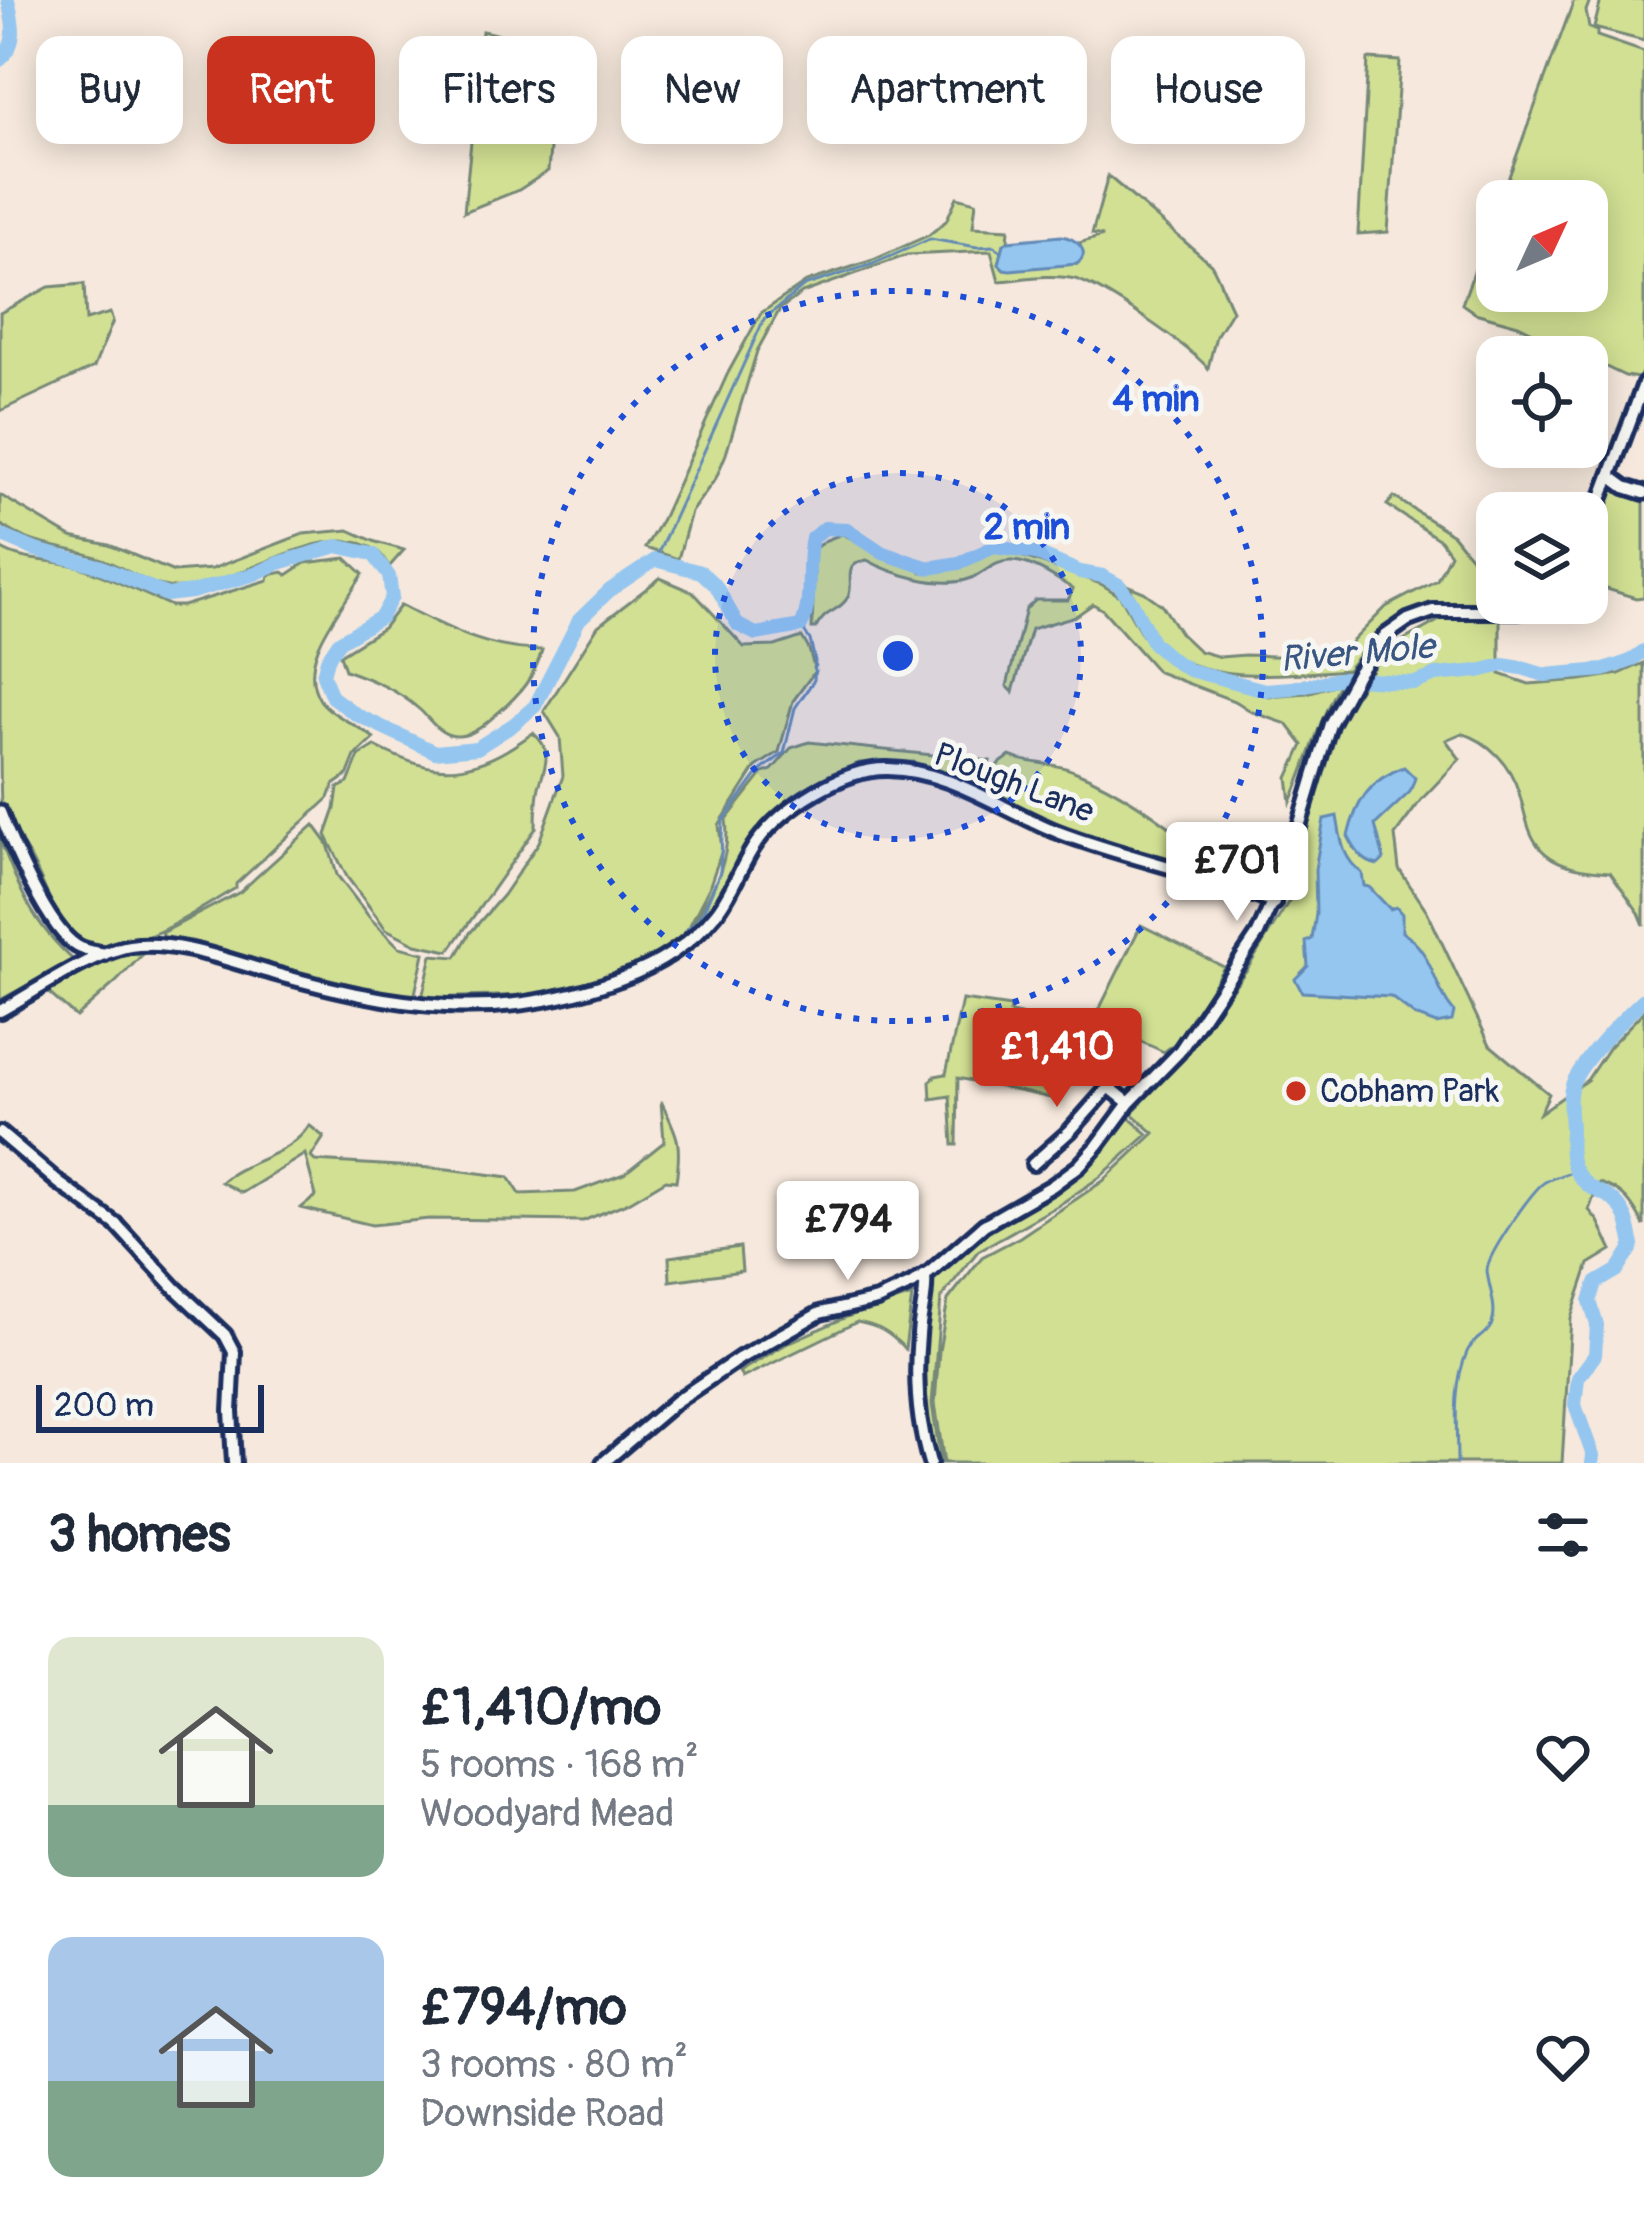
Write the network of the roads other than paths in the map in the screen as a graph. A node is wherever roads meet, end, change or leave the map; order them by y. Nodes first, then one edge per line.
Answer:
1 (1644, 384) edge
2 (1626, 430) junction
3 (1644, 435) edge
4 (1610, 476) junction
5 (1604, 492) edge
6 (1644, 493) edge
7 (1476, 611) edge
8 (0, 812) edge
9 (1274, 903) junction
10 (74, 945) junction
11 (105, 954) junction
12 (76, 969) junction
13 (0, 1011) edge
14 (1122, 1069) dead end
15 (1109, 1087) junction
16 (1129, 1103) junction
17 (0, 1133) edge
18 (1033, 1164) dead end
19 (925, 1276) junction
20 (234, 1463) edge
21 (603, 1463) edge
22 (930, 1463) edge

1 - 2 street
2 - 3 street
2 - 4 street
4 - 5 street
4 - 6 street
7 - 9 street
8 - 10 street
9 - 11 street, Plough Lane
9 - 16 street
10 - 11 street
10 - 12 street
11 - 12 street
12 - 13 street
14 - 15 street
15 - 16 street
15 - 18 street
16 - 19 street
17 - 20 street
19 - 21 street
19 - 22 street

